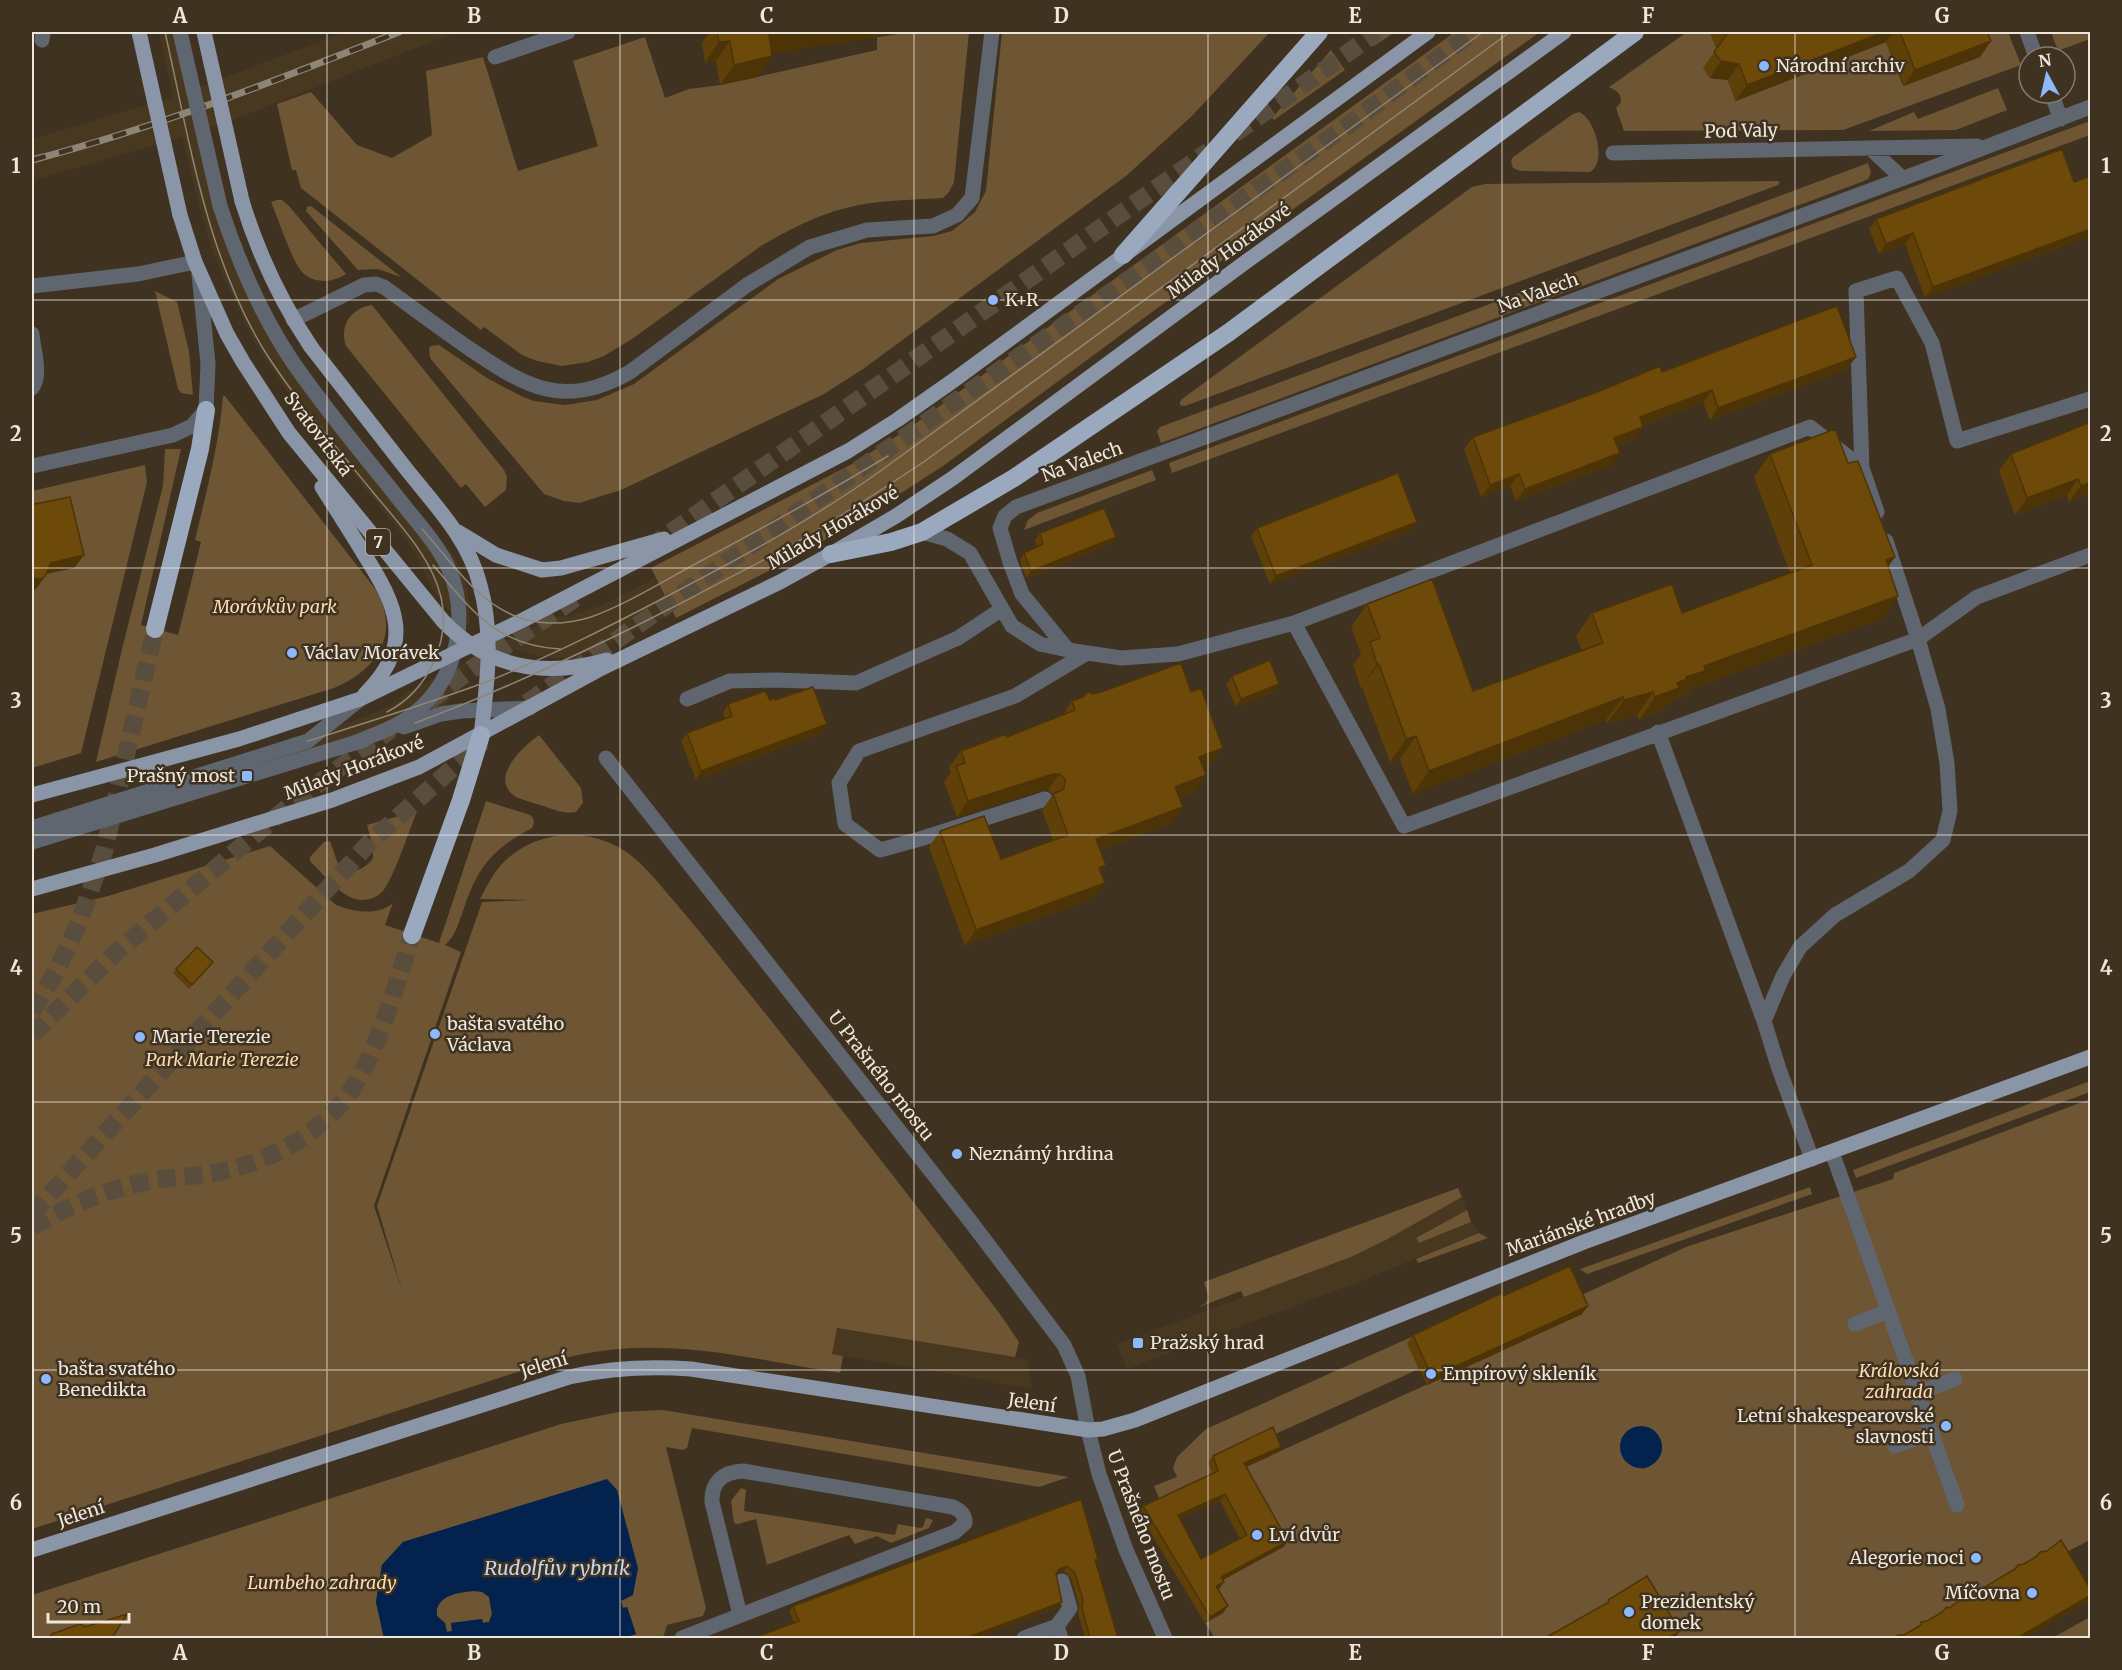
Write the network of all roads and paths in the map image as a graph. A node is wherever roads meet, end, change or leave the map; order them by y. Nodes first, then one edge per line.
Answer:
1 (139, 32) edge
2 (180, 32) edge
3 (204, 32) edge
4 (568, 32) edge
5 (992, 32) edge
6 (1319, 32) edge
7 (1428, 32) edge
8 (1564, 32) edge
9 (1635, 32) edge
10 (495, 57) dead end
11 (2055, 105) edge
12 (2091, 107) edge
13 (2061, 119) junction
14 (1989, 146) junction
15 (1870, 148) junction
16 (1613, 153) dead end
17 (1902, 178) junction
18 (1123, 255) junction
19 (197, 267) junction
20 (32, 286) edge
21 (293, 320) junction
22 (32, 334) edge
23 (32, 388) edge
24 (2091, 399) edge
25 (206, 410) junction
26 (289, 434) junction
27 (32, 466) edge
28 (1862, 468) junction
29 (453, 529) junction
30 (699, 529) junction
31 (922, 532) junction
32 (831, 554) junction
33 (2091, 555) edge
34 (1002, 609) junction
35 (1293, 623) junction
36 (155, 629) tunnel mouth
37 (458, 637) junction
38 (488, 638) junction
39 (1918, 639) junction
40 (471, 646) junction
41 (636, 651) junction
42 (1068, 651) junction
43 (1088, 653) junction
44 (454, 654) junction
45 (489, 655) junction
46 (360, 699) junction
47 (687, 699) dead end
48 (530, 708) junction
49 (484, 709) junction
50 (1658, 732) junction
51 (481, 735) junction
52 (356, 742) junction
53 (606, 758) dead end
54 (32, 795) edge
55 (1045, 799) edge
56 (32, 828) edge
57 (32, 842) edge
58 (32, 889) edge
59 (412, 935) tunnel mouth
60 (1764, 1021) junction
61 (2091, 1056) edge
62 (1832, 1152) junction
63 (1812, 1159) junction
64 (1888, 1311) junction
65 (1855, 1324) dead end
66 (1955, 1379) dead end
67 (1918, 1393) junction
68 (1088, 1430) junction
69 (1932, 1432) junction
70 (1895, 1446) dead end
71 (1957, 1504) dead end
72 (32, 1551) edge
73 (1062, 1581) dead end
74 (740, 1615) junction
75 (1059, 1632) edge
76 (682, 1638) edge
77 (1024, 1638) edge
78 (1165, 1638) edge

1 - 19 main road, Svatovítská / 7, bridge
2 - 37 street, bridge
3 - 21 main road, bridge
4 - 10 street
5 - 21 street
6 - 18 highway
7 - 18 main road
8 - 32 main road, Milady Horákové
9 - 31 highway
11 - 13 street
12 - 13 street, Na Valech
13 - 14 street, Na Valech
14 - 15 street, Pod Valy
14 - 17 street, Na Valech
15 - 16 street, Pod Valy
15 - 17 street
17 - 42 street, Na Valech
18 - 30 main road
19 - 20 street
19 - 25 street
19 - 26 main road, Svatovítská / 7
21 - 29 main road
22 - 23 street
24 - 28 street
25 - 27 street
25 - 36 highway
26 - 37 main road, Svatovítská / 7
26 - 46 main road
28 - 35 street
28 - 39 street
29 - 30 main road
29 - 38 main road
30 - 38 main road
31 - 32 highway
31 - 34 street
32 - 41 main road, Milady Horákové
33 - 39 street
34 - 42 street
34 - 47 street
35 - 43 street
35 - 50 street
37 - 40 main road, Svatovítská / 7
37 - 44 street
38 - 40 main road
38 - 45 main road
39 - 50 street
39 - 60 street
40 - 44 main road
40 - 45 main road, Svatovítská
41 - 45 main road, Svatovítská
41 - 48 main road, Milady Horákové
42 - 43 street
43 - 55 street
44 - 46 main road
44 - 52 street
45 - 49 main road
46 - 54 main road
46 - 56 street
48 - 49 street
48 - 51 main road, Milady Horákové
49 - 51 main road
49 - 52 street
50 - 60 street
51 - 58 main road, Milady Horákové
51 - 59 highway
52 - 57 street
53 - 68 street, U Prašného mostu
60 - 63 street
61 - 62 main road, Mariánské hradby
62 - 63 main road, Mariánské hradby
62 - 64 street
63 - 68 main road, Mariánské hradby
64 - 65 street
64 - 67 street
66 - 67 street
67 - 69 street
68 - 72 main road, Jelení
68 - 78 street, U Prašného mostu
69 - 70 street
69 - 71 street
73 - 75 street
74 - 74 street
74 - 76 street
75 - 77 street

